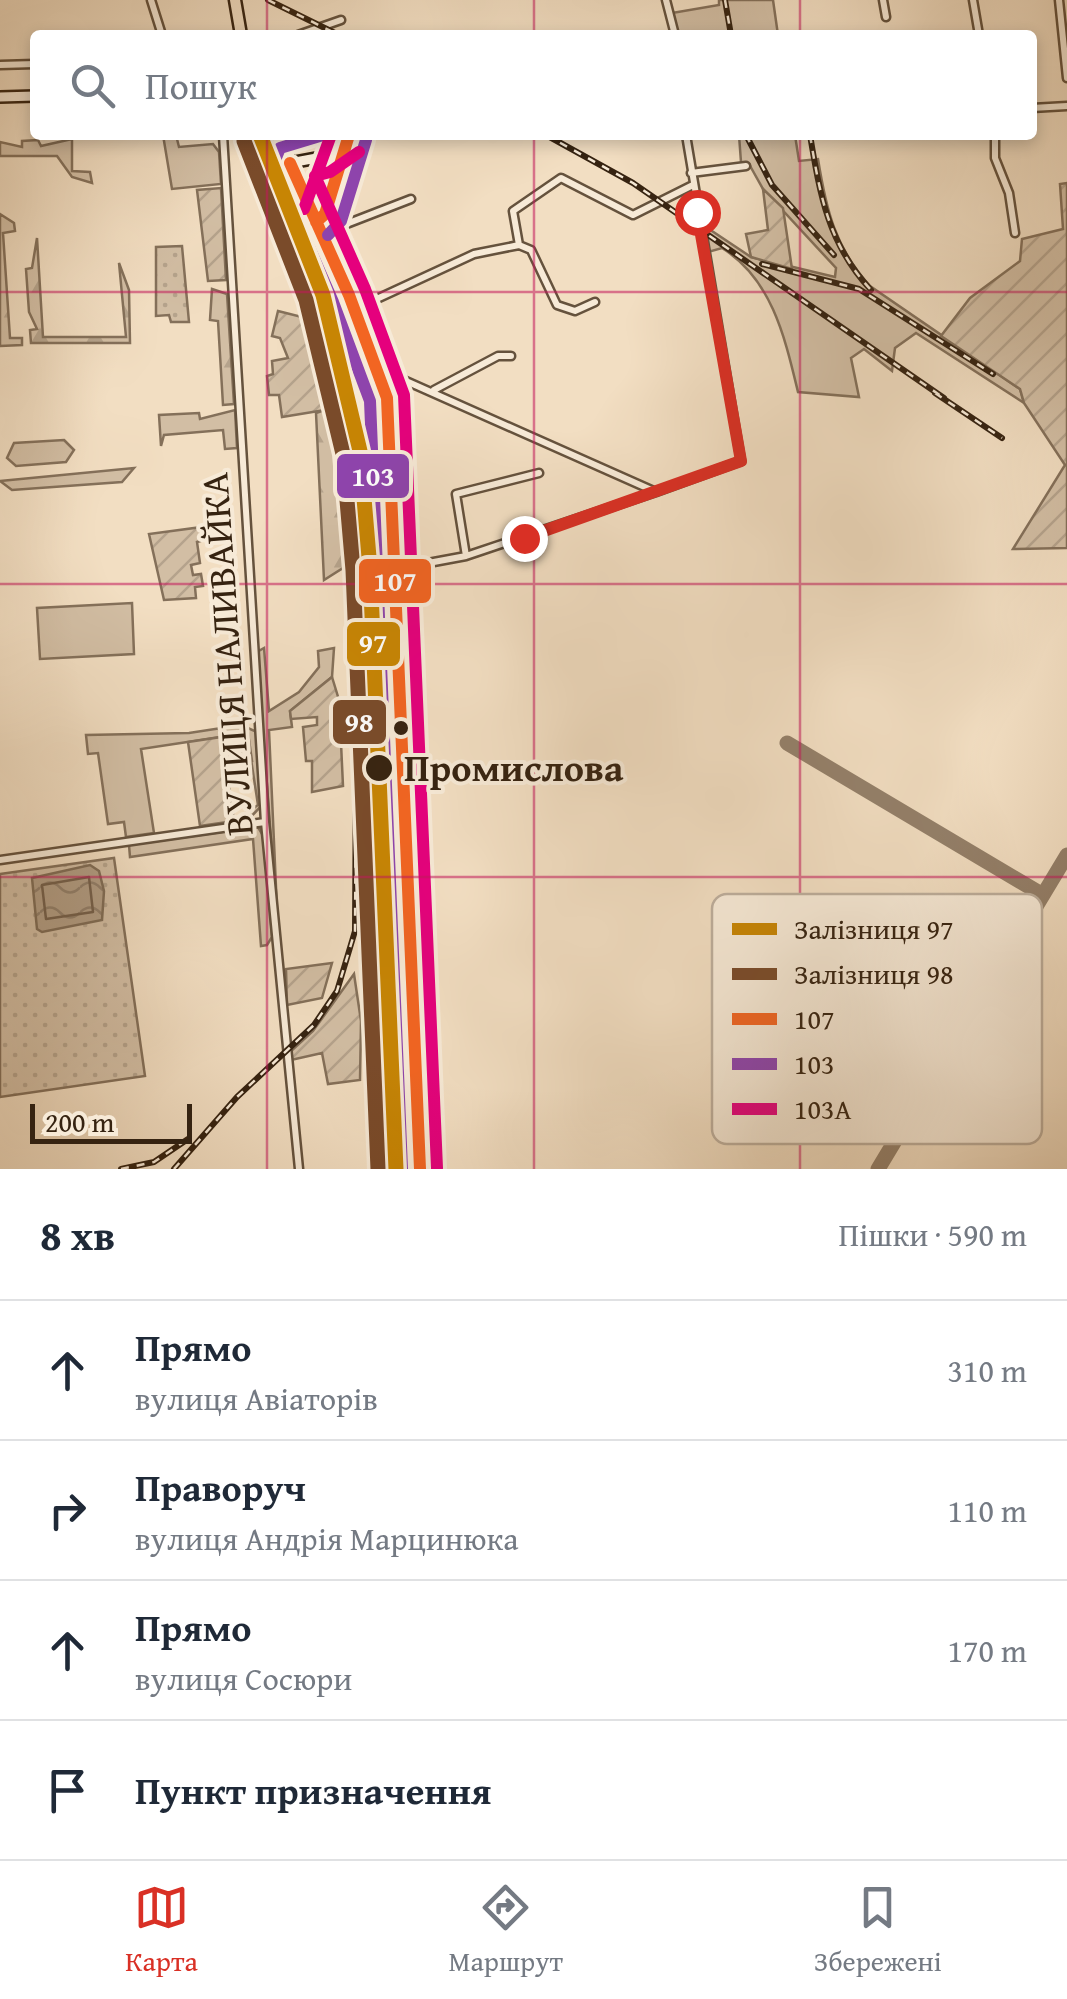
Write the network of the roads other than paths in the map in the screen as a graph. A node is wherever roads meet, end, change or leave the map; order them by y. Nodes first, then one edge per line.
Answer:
1 (150, 0) edge
2 (235, 0) edge
3 (666, 0) edge
4 (883, 0) edge
5 (973, 0) edge
6 (1059, 0) edge
7 (886, 17) dead end
8 (342, 20) dead end
9 (160, 30) edge
10 (239, 30) edge
11 (313, 30) edge
12 (674, 30) edge
13 (978, 30) edge
14 (30, 64) edge
15 (0, 65) edge
16 (1067, 78) edge
17 (30, 96) edge
18 (0, 97) edge
19 (1067, 106) edge
20 (1037, 108) edge
21 (223, 140) edge
22 (280, 140) edge
23 (345, 140) edge
24 (348, 140) edge
25 (687, 140) edge
26 (996, 140) edge
27 (290, 163) junction
28 (746, 166) dead end
29 (692, 173) junction
30 (693, 185) junction
31 (411, 199) dead end
32 (319, 227) junction
33 (1015, 232) dead end
34 (519, 245) junction
35 (595, 302) dead end
36 (355, 310) junction
37 (511, 356) dead end
38 (379, 369) junction
39 (432, 390) junction
40 (539, 473) dead end
41 (656, 492) junction
42 (466, 556) junction
43 (396, 569) junction
44 (264, 822) junction
45 (0, 860) edge
46 (299, 1169) edge
47 (420, 1169) edge

1 - 9 street
2 - 10 main road
3 - 12 street
4 - 7 street
5 - 13 street
6 - 16 street
8 - 11 street
14 - 15 street
17 - 18 main road
19 - 20 street
21 - 44 street, ВУЛИЦЯ НАЛИВАЙКА
22 - 27 main road
23 - 27 main road
24 - 32 main road
25 - 29 street
26 - 33 street
27 - 32 main road
28 - 29 street
29 - 30 street
30 - 34 street
30 - 41 street
31 - 32 street
32 - 36 main road
34 - 35 street
34 - 36 street
36 - 38 main road
37 - 39 street
38 - 39 street
38 - 43 main road
39 - 41 street
40 - 42 street
41 - 42 street
42 - 43 street
43 - 47 main road
44 - 45 street
44 - 46 street, ВУЛИЦЯ НАЛИВАЙКА

